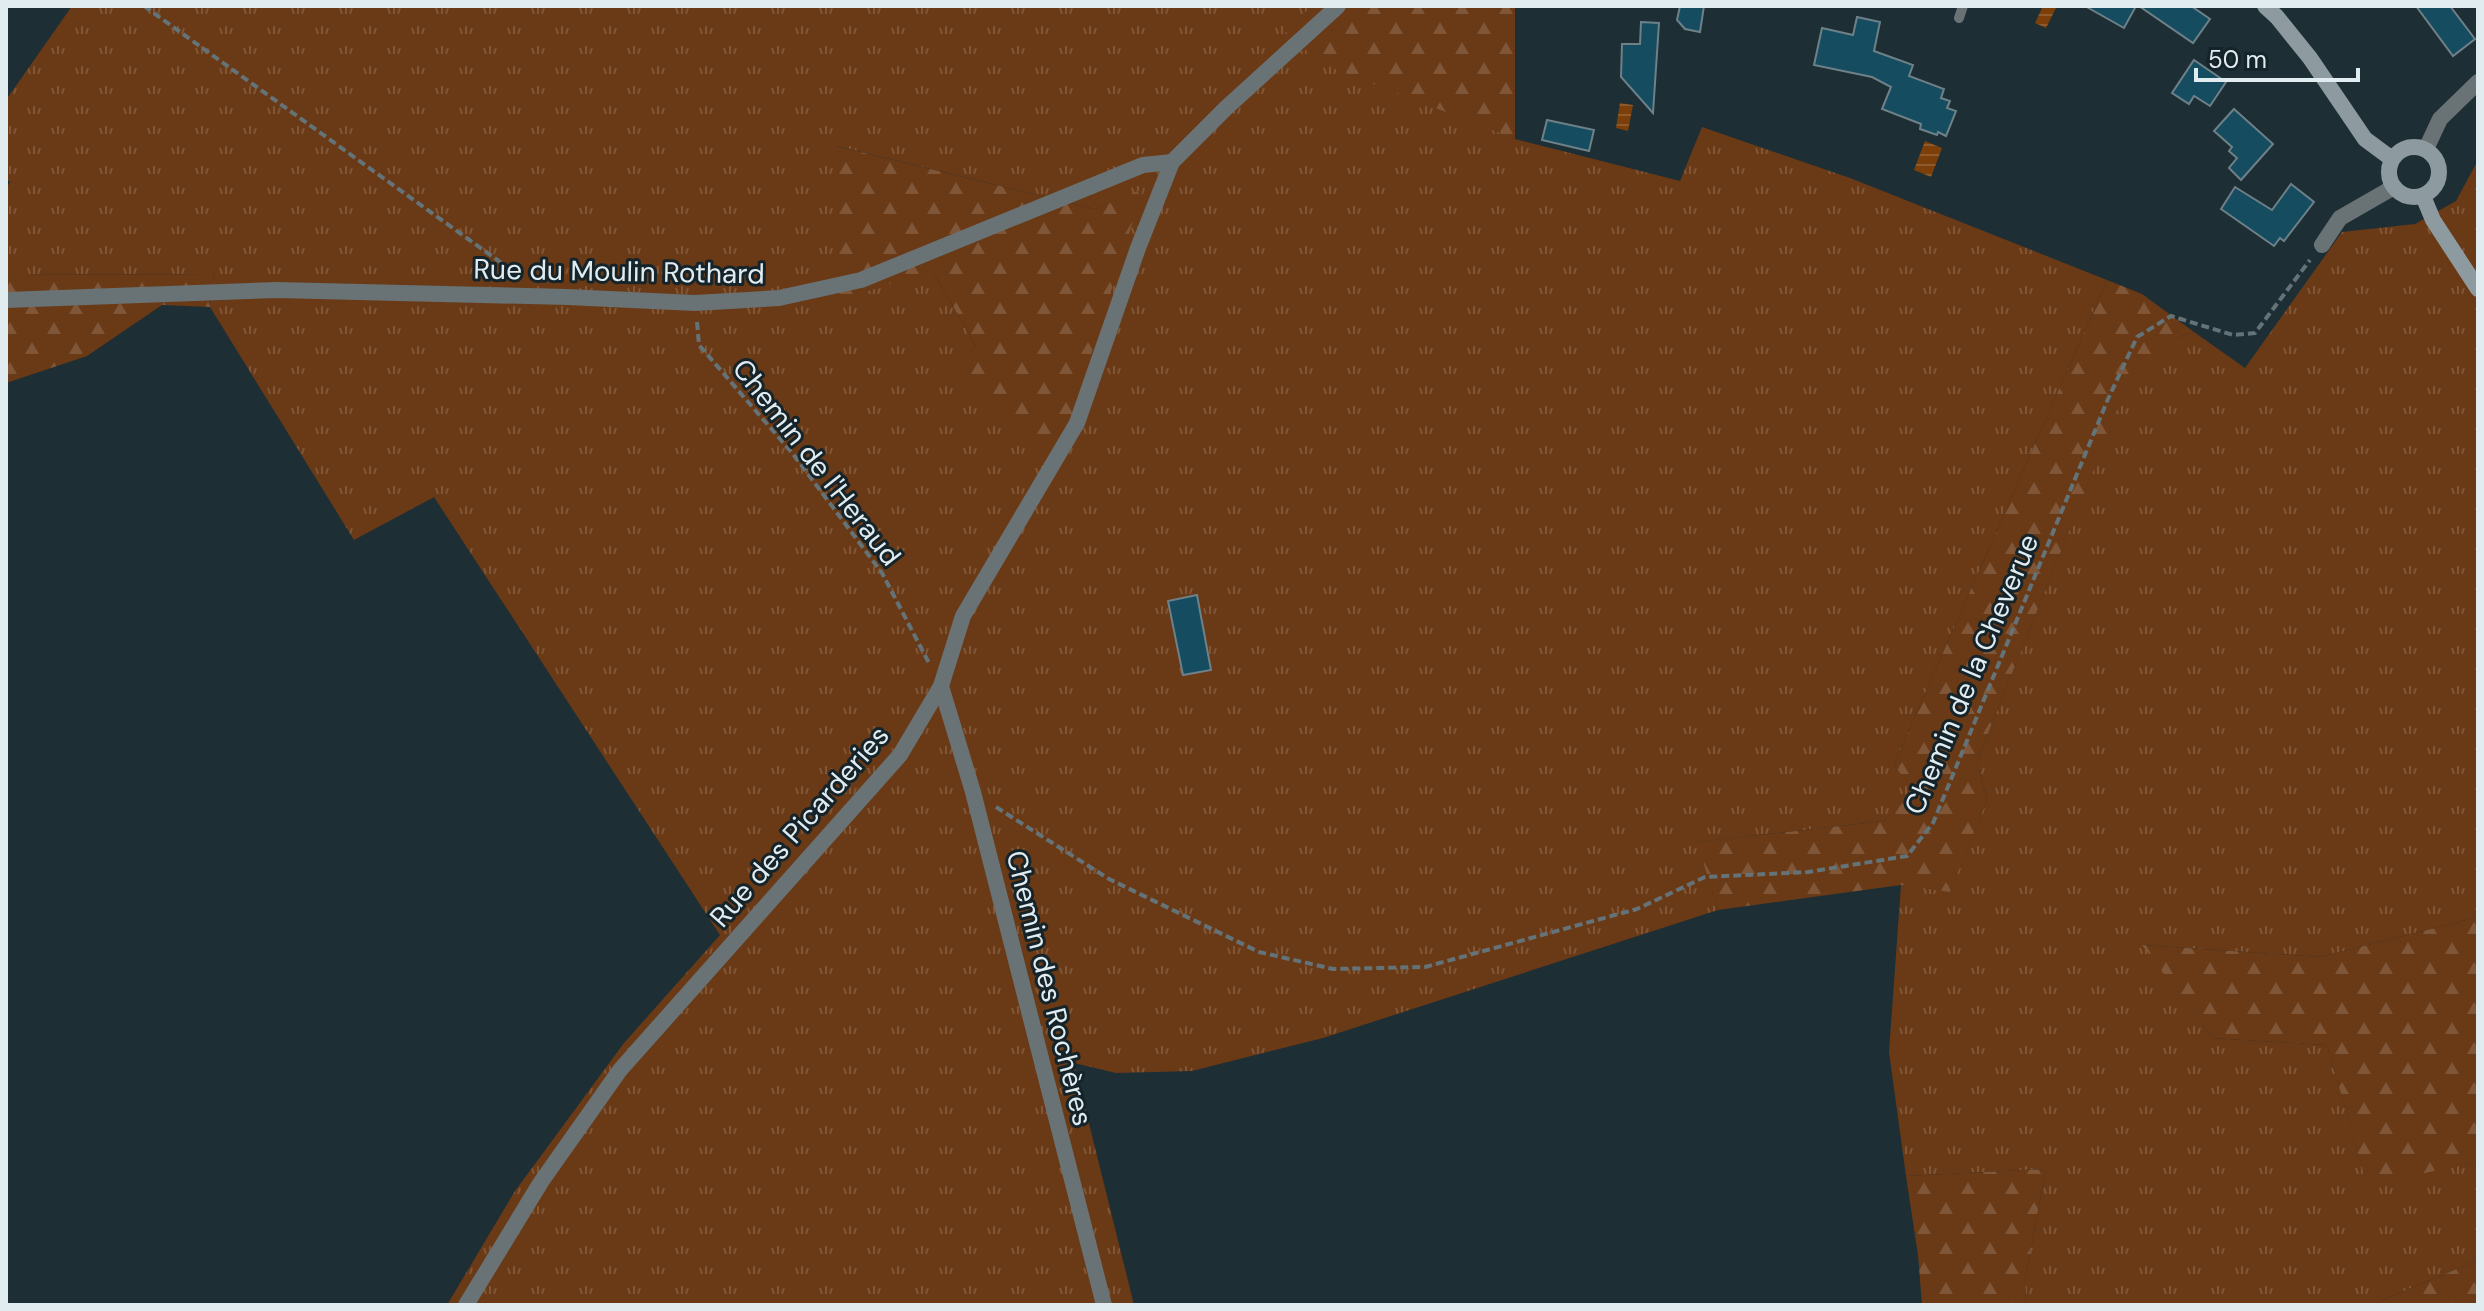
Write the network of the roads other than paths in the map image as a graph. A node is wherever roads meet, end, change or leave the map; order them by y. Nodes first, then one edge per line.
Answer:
1 (1338, 6) edge
2 (1963, 6) edge
3 (2265, 6) edge
4 (1959, 18) dead end
5 (2478, 82) edge
6 (2426, 149) junction
7 (2392, 159) junction
8 (1172, 162) junction
9 (2394, 187) junction
10 (2423, 196) junction
11 (2322, 245) road end
12 (2478, 289) edge
13 (6, 300) edge
14 (941, 686) junction
15 (466, 1305) edge
16 (1104, 1305) edge

1 - 8 street
2 - 4 lane
3 - 7 main road
5 - 6 street
6 - 7 main road
6 - 10 main road
7 - 9 main road
8 - 13 street, Rue du Moulin Rothard
8 - 14 street, Rue des Picarderies
9 - 10 main road
9 - 11 street
10 - 12 main road
14 - 15 street, Rue des Picarderies
14 - 16 street, Chemin des Rochères

